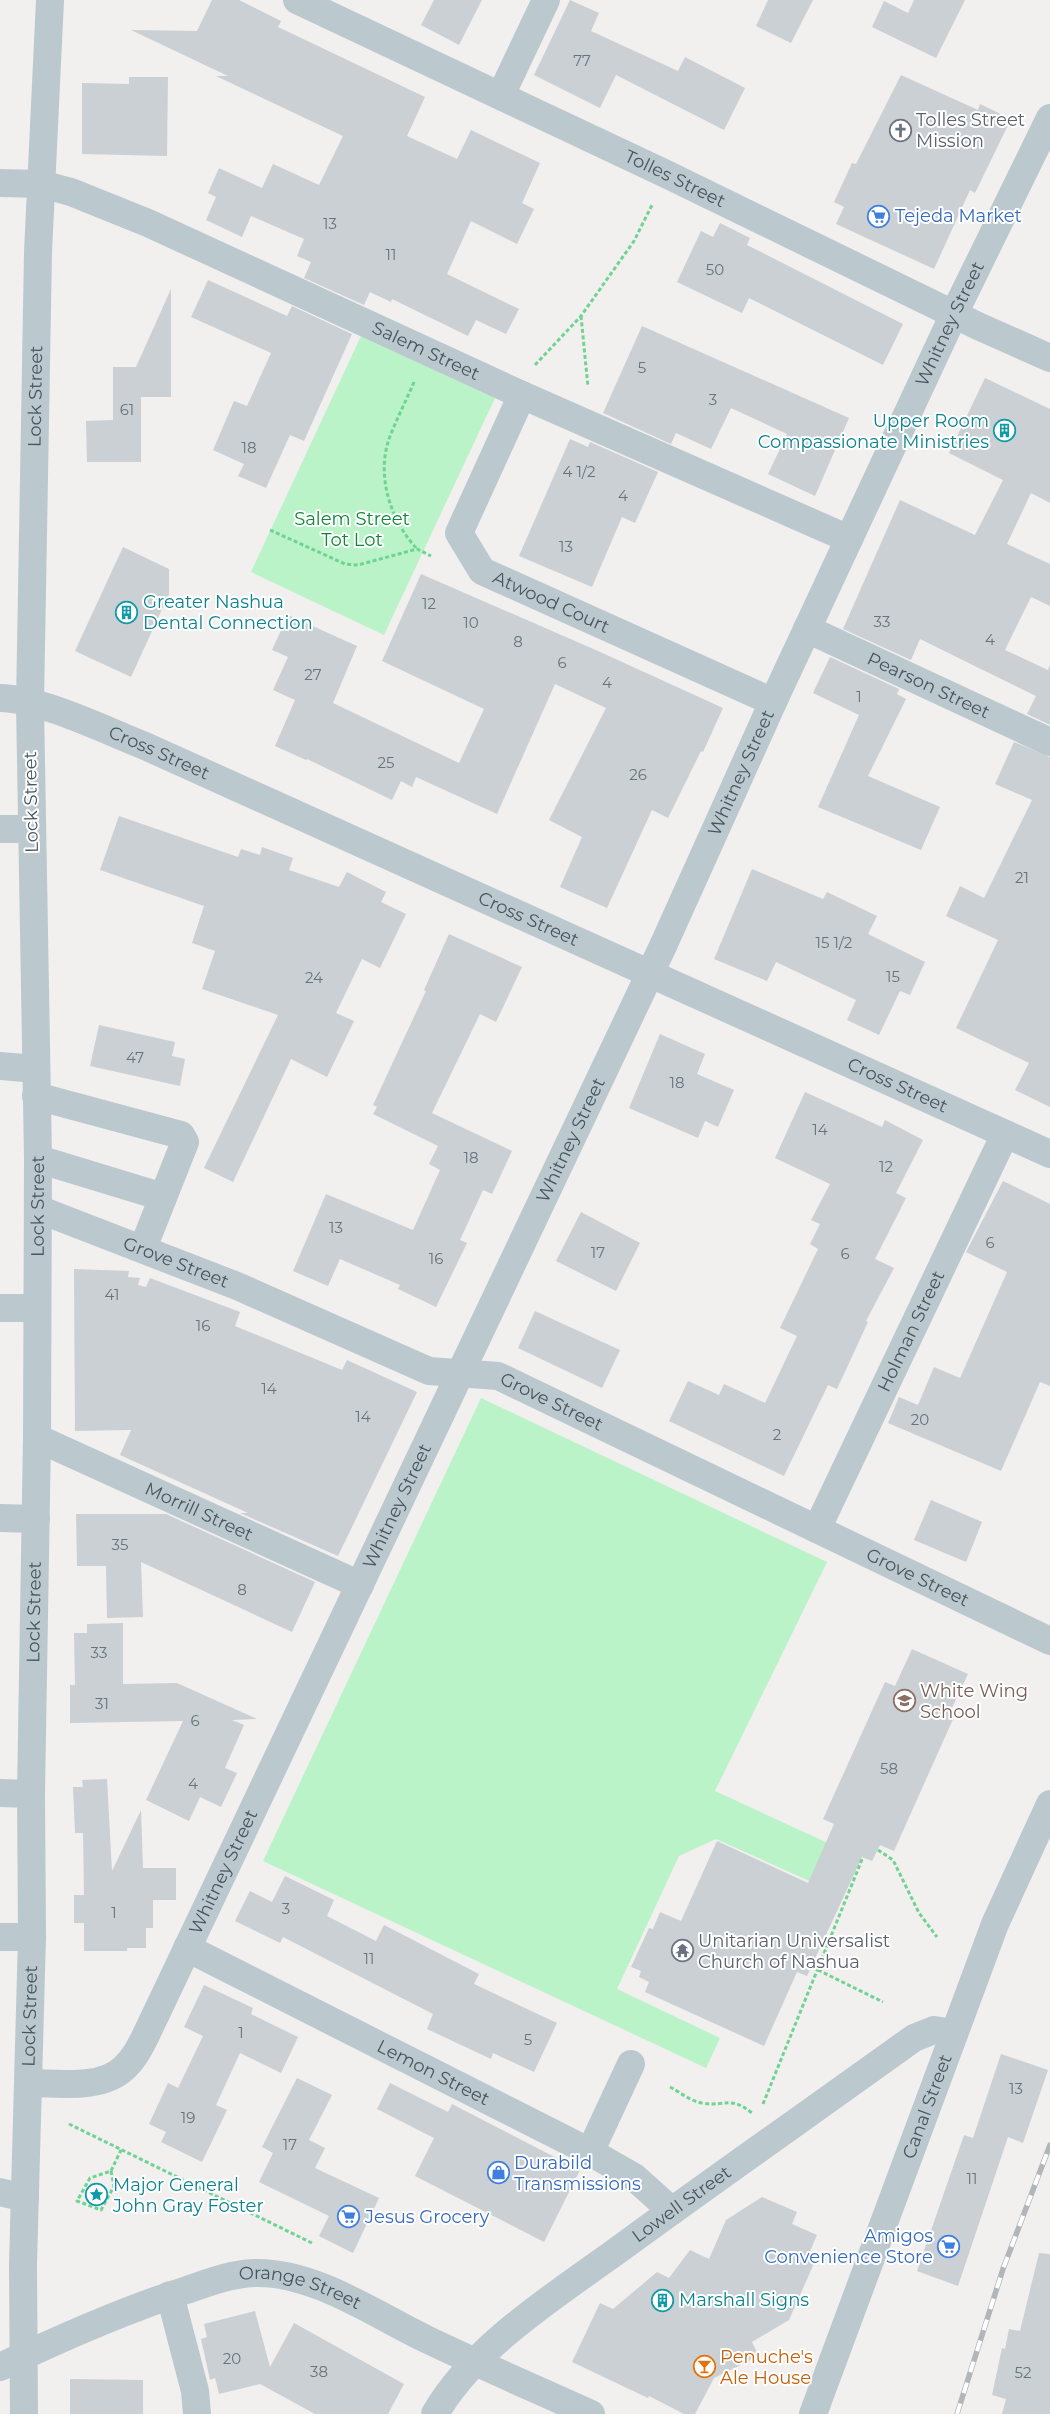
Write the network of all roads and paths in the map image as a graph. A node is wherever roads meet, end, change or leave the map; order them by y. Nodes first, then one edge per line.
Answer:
1 (50, 0) edge
2 (297, 0) edge
3 (546, 0) edge
4 (501, 95) junction
5 (1050, 118) edge
6 (0, 182) edge
7 (41, 184) junction
8 (655, 198) dead end
9 (954, 314) junction
10 (581, 316) junction
11 (1050, 358) edge
12 (415, 382) dead end
13 (526, 383) junction
14 (591, 425) junction
15 (270, 530) dead end
16 (849, 539) junction
17 (417, 549) junction
18 (431, 556) dead end
19 (807, 629) junction
20 (0, 698) edge
21 (773, 702) junction
22 (30, 704) junction
23 (1050, 742) edge
24 (0, 829) edge
25 (32, 829) junction
26 (650, 972) junction
27 (0, 1066) edge
28 (36, 1069) junction
29 (36, 1096) junction
30 (1005, 1134) junction
31 (1050, 1154) edge
32 (38, 1159) junction
33 (163, 1197) junction
34 (38, 1209) junction
35 (143, 1248) junction
36 (0, 1308) edge
37 (36, 1308) junction
38 (461, 1374) junction
39 (37, 1438) junction
40 (0, 1518) edge
41 (36, 1519) junction
42 (817, 1529) junction
43 (360, 1585) junction
44 (1050, 1641) edge
45 (0, 1793) edge
46 (31, 1794) junction
47 (1050, 1804) edge
48 (878, 1850) dead end
49 (862, 1857) dead end
50 (0, 1937) edge
51 (32, 1937) junction
52 (937, 1937) dead end
53 (187, 1948) junction
54 (818, 1970) junction
55 (883, 2002) dead end
56 (954, 2033) junction
57 (631, 2064) dead end
58 (29, 2083) junction
59 (670, 2087) dead end
60 (761, 2109) dead end
61 (754, 2115) dead end
62 (69, 2124) dead end
63 (121, 2150) junction
64 (590, 2152) junction
65 (111, 2171) junction
66 (12, 2195) edge
67 (672, 2210) junction
68 (314, 2244) dead end
69 (170, 2296) junction
70 (474, 2361) junction
71 (12, 2362) edge
72 (24, 2414) edge
73 (197, 2414) edge
74 (435, 2414) edge
75 (591, 2414) edge
76 (813, 2414) edge

1 - 7 street, Lock Street
2 - 4 street, Tolles Street
3 - 4 street
4 - 9 street, Tolles Street
5 - 9 street, Whitney Street
6 - 7 street, Salem Street
7 - 13 street, Salem Street
7 - 22 street, Lock Street
8 - 10 path
9 - 11 street, Tolles Street
9 - 16 street, Whitney Street
10 - 13 path
10 - 14 path
12 - 17 path
13 - 14 street, Salem Street
13 - 21 street, Atwood Court
14 - 16 street, Salem Street
15 - 17 path
16 - 19 street, Whitney Street
17 - 18 path
19 - 21 street, Whitney Street
19 - 23 street, Pearson Street
20 - 22 street, Cross Street
21 - 26 street, Whitney Street
22 - 25 street, Lock Street
22 - 26 street, Cross Street
24 - 25 street
25 - 28 street, Lock Street
26 - 30 street, Cross Street
26 - 38 street, Whitney Street
27 - 28 street
28 - 29 street, Lock Street
29 - 32 street, Lock Street
29 - 33 street
30 - 31 street, Cross Street
30 - 42 street, Holman Street
32 - 33 street
32 - 34 street, Lock Street
33 - 35 street
34 - 35 street, Grove Street
34 - 37 street, Lock Street
35 - 38 street, Grove Street
36 - 37 street
37 - 39 street, Lock Street
38 - 42 street, Grove Street
38 - 43 street, Whitney Street
39 - 41 street, Lock Street
39 - 43 street, Morrill Street
40 - 41 street
41 - 46 street, Lock Street
42 - 44 street, Grove Street
43 - 53 street, Whitney Street
45 - 46 street
46 - 51 street, Lock Street
47 - 56 street, Canal Street
48 - 52 path
49 - 54 path
50 - 51 street
51 - 58 street, Lock Street
53 - 58 street, Whitney Street
53 - 64 street, Lemon Street
54 - 55 path
54 - 60 path
56 - 67 street, Lowell Street
56 - 76 street, Canal Street
57 - 64 street
58 - 66 street, Lock Street
59 - 61 path
62 - 63 path
63 - 65 path
63 - 68 path
64 - 67 street, Lemon Street
65 - 65 path
66 - 71 street, Lock Street
67 - 70 street, Lowell Street
69 - 70 street, Orange Street
69 - 71 street, Orange Street
69 - 73 street
70 - 74 street, Lowell Street
70 - 75 street, Orange Street
71 - 72 street, Lock Street

